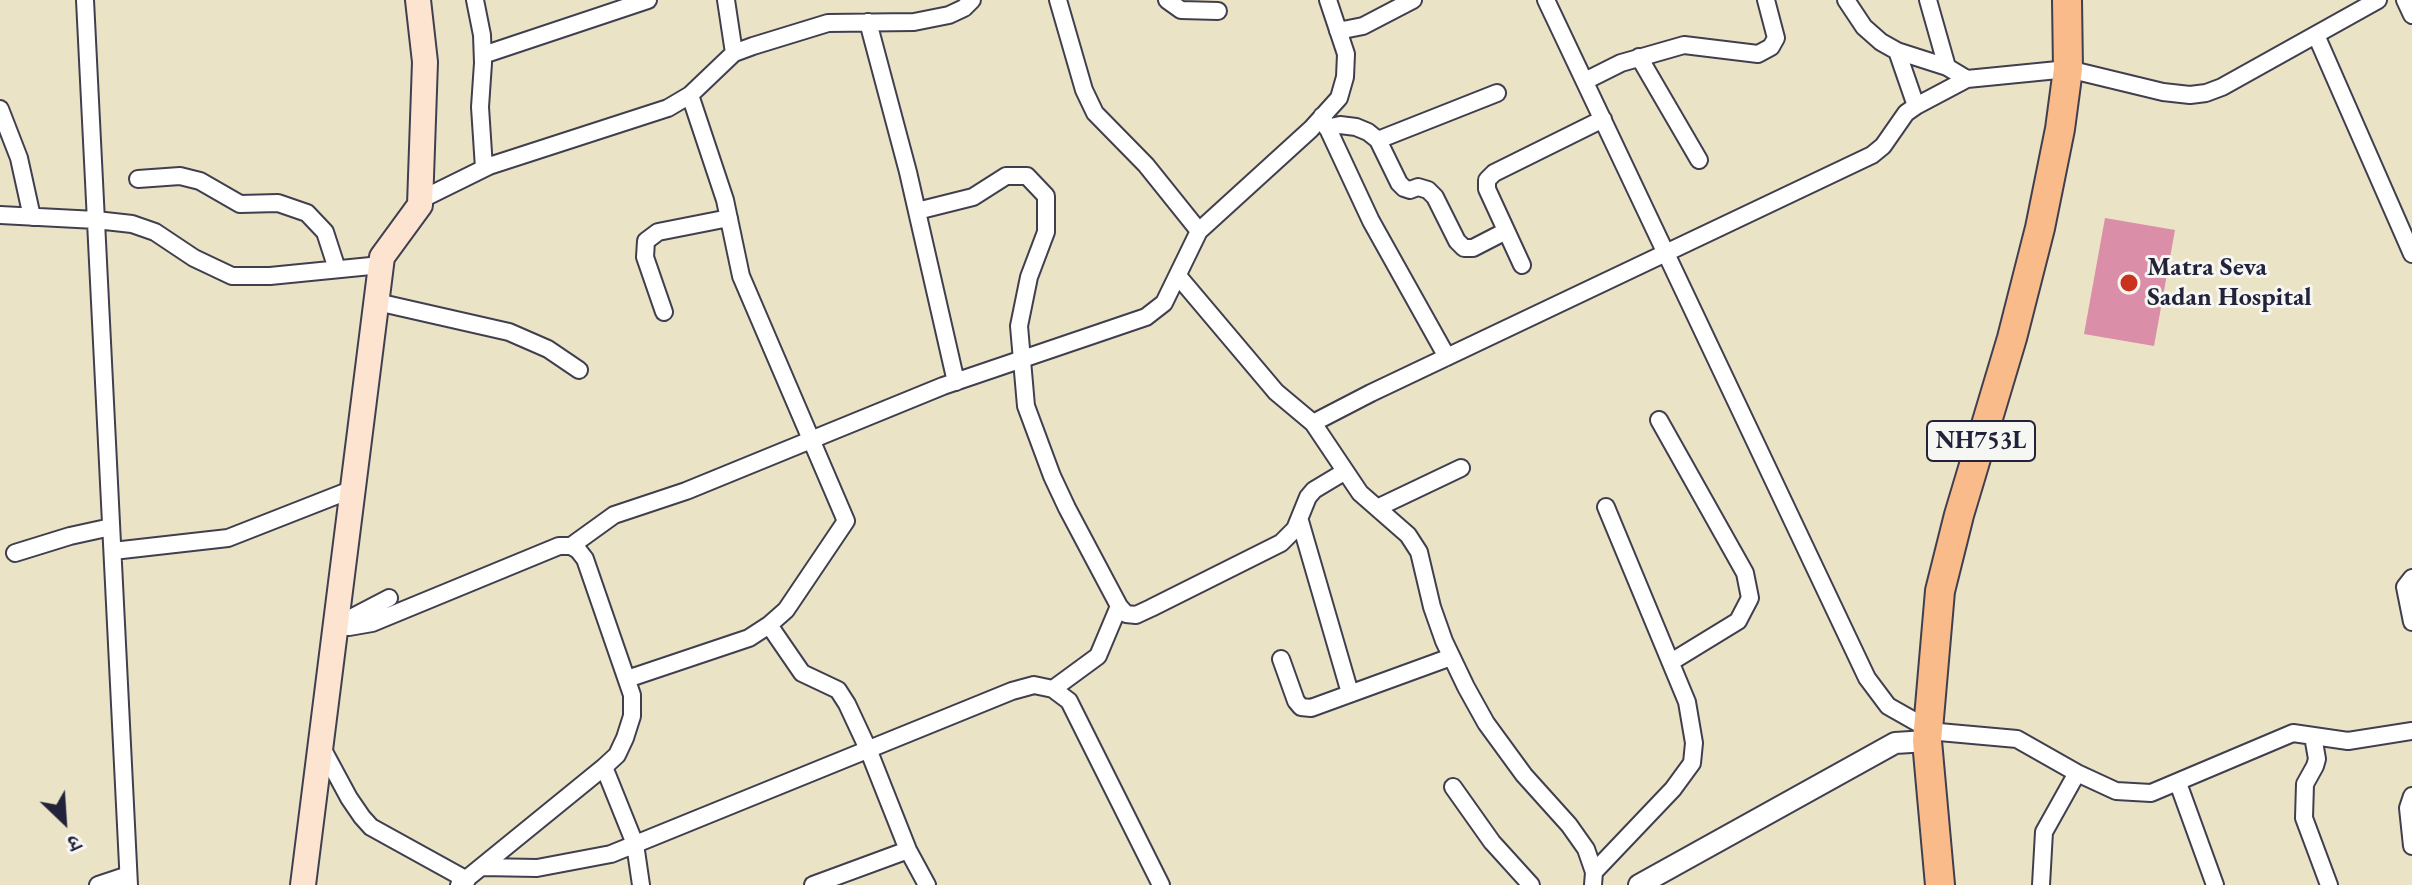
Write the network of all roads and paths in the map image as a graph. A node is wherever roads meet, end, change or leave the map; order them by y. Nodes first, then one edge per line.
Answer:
1 (85, 0) edge
2 (418, 0) edge
3 (475, 0) edge
4 (648, 0) edge
5 (726, 0) edge
6 (972, 0) edge
7 (1058, 0) edge
8 (1167, 0) edge
9 (1328, 0) edge
10 (1546, 0) edge
11 (1766, 0) edge
12 (1846, 0) edge
13 (1928, 0) edge
14 (2067, 0) edge
15 (2378, 0) edge
16 (2405, 0) edge
17 (1422, 1) edge
18 (618, 5) edge
19 (1218, 11) dead end
20 (2412, 15) edge
21 (868, 22) junction
22 (1338, 31) junction
23 (2316, 35) junction
24 (1897, 51) junction
25 (734, 53) junction
26 (483, 55) junction
27 (1639, 57) junction
28 (1947, 67) junction
29 (2068, 69) junction
30 (1967, 79) junction
31 (1585, 81) junction
32 (1497, 93) dead end
33 (690, 95) junction
34 (1916, 106) junction
35 (0, 109) edge
36 (1603, 119) junction
37 (1325, 122) junction
38 (1378, 140) junction
39 (1699, 160) dead end
40 (484, 168) junction
41 (138, 179) dead end
42 (420, 200) junction
43 (917, 211) junction
44 (0, 215) edge
45 (32, 217) junction
46 (729, 218) junction
47 (96, 220) junction
48 (2406, 223) edge
49 (1199, 231) junction
50 (1506, 231) junction
51 (1667, 252) junction
52 (2412, 254) edge
53 (381, 265) junction
54 (1522, 265) dead end
55 (337, 269) junction
56 (1178, 276) junction
57 (377, 302) junction
58 (664, 312) dead end
59 (1447, 357) junction
60 (1022, 359) junction
61 (579, 370) dead end
62 (956, 382) junction
63 (1659, 420) dead end
64 (1313, 423) junction
65 (810, 440) junction
66 (1461, 468) dead end
67 (1344, 472) junction
68 (353, 489) junction
69 (1606, 507) dead end
70 (1377, 508) junction
71 (1300, 521) junction
72 (111, 527) junction
73 (571, 546) junction
74 (113, 551) junction
75 (15, 553) dead end
76 (2412, 578) edge
77 (389, 598) dead end
78 (1119, 606) junction
79 (2412, 622) edge
80 (769, 625) junction
81 (336, 626) junction
82 (1451, 657) junction
83 (1281, 659) dead end
84 (1671, 662) junction
85 (627, 679) junction
86 (1053, 689) junction
87 (1350, 693) junction
88 (2412, 731) edge
89 (1928, 732) junction
90 (2313, 736) junction
91 (321, 746) junction
92 (868, 749) junction
93 (604, 767) junction
94 (2077, 773) junction
95 (2178, 783) junction
96 (1453, 787) dead end
97 (2412, 796) edge
98 (635, 844) junction
99 (2412, 846) edge
100 (908, 850) junction
101 (489, 867) junction
102 (1593, 878) edge
103 (129, 880) edge
104 (463, 882) edge
105 (98, 885) edge
106 (303, 885) edge
107 (499, 885) edge
108 (641, 885) edge
109 (813, 885) edge
110 (927, 885) edge
111 (1161, 885) edge
112 (1531, 885) edge
113 (1639, 885) edge
114 (1940, 885) edge
115 (2041, 885) edge
116 (2215, 885) edge
117 (2329, 885) edge

1 - 47 street
2 - 42 main road
3 - 26 street
4 - 18 street
5 - 25 street
6 - 21 street
7 - 49 street
8 - 19 street
9 - 22 street
10 - 31 street
11 - 27 street
12 - 24 street
13 - 28 street
14 - 29 highway, NH753L
15 - 23 street
16 - 20 street
17 - 22 street
18 - 26 street
21 - 25 street
21 - 43 street
22 - 37 street
23 - 29 street
23 - 48 street
24 - 28 street
24 - 34 street
25 - 33 street
26 - 40 street
27 - 31 street
27 - 39 street
28 - 30 street
29 - 30 street
29 - 89 highway, NH753L
30 - 34 street
31 - 36 street
32 - 38 street
33 - 40 street
33 - 46 street
34 - 51 street
35 - 45 street
36 - 50 street
36 - 51 street
37 - 38 street
37 - 49 street
37 - 59 street
38 - 50 street
40 - 42 street
41 - 55 street
42 - 53 main road
43 - 60 street
43 - 62 street
44 - 45 street
45 - 47 street
46 - 58 street
46 - 65 street
47 - 55 street
47 - 72 street
48 - 52 street
49 - 56 street
50 - 54 street
51 - 59 street
51 - 89 street
53 - 55 street
53 - 57 main road
56 - 60 street
56 - 64 street
57 - 61 street
57 - 68 main road
59 - 64 street
60 - 62 street
60 - 78 street
62 - 65 street
63 - 84 street
64 - 67 street
65 - 73 street
65 - 80 street
66 - 70 street
67 - 70 street
67 - 71 street
68 - 74 street
68 - 81 main road
69 - 84 street
70 - 82 street
71 - 78 street
71 - 87 street
72 - 74 street
72 - 75 street
73 - 81 street
73 - 85 street
74 - 103 street
76 - 79 street
77 - 81 street
78 - 86 street
80 - 85 street
80 - 92 street
81 - 91 main road
82 - 87 street
82 - 102 street
83 - 87 street
84 - 102 street
85 - 93 street
86 - 92 street
86 - 111 street
88 - 90 street
89 - 94 street
89 - 113 street
89 - 114 highway, NH753L
90 - 95 street
90 - 117 street
91 - 104 street
91 - 106 main road
92 - 98 street
92 - 100 street
93 - 98 street
93 - 101 street
94 - 95 street
94 - 115 street
95 - 116 street
96 - 112 street
97 - 99 street
98 - 101 street
98 - 108 street
100 - 109 street
100 - 110 street
101 - 104 street
101 - 107 street
103 - 105 street

